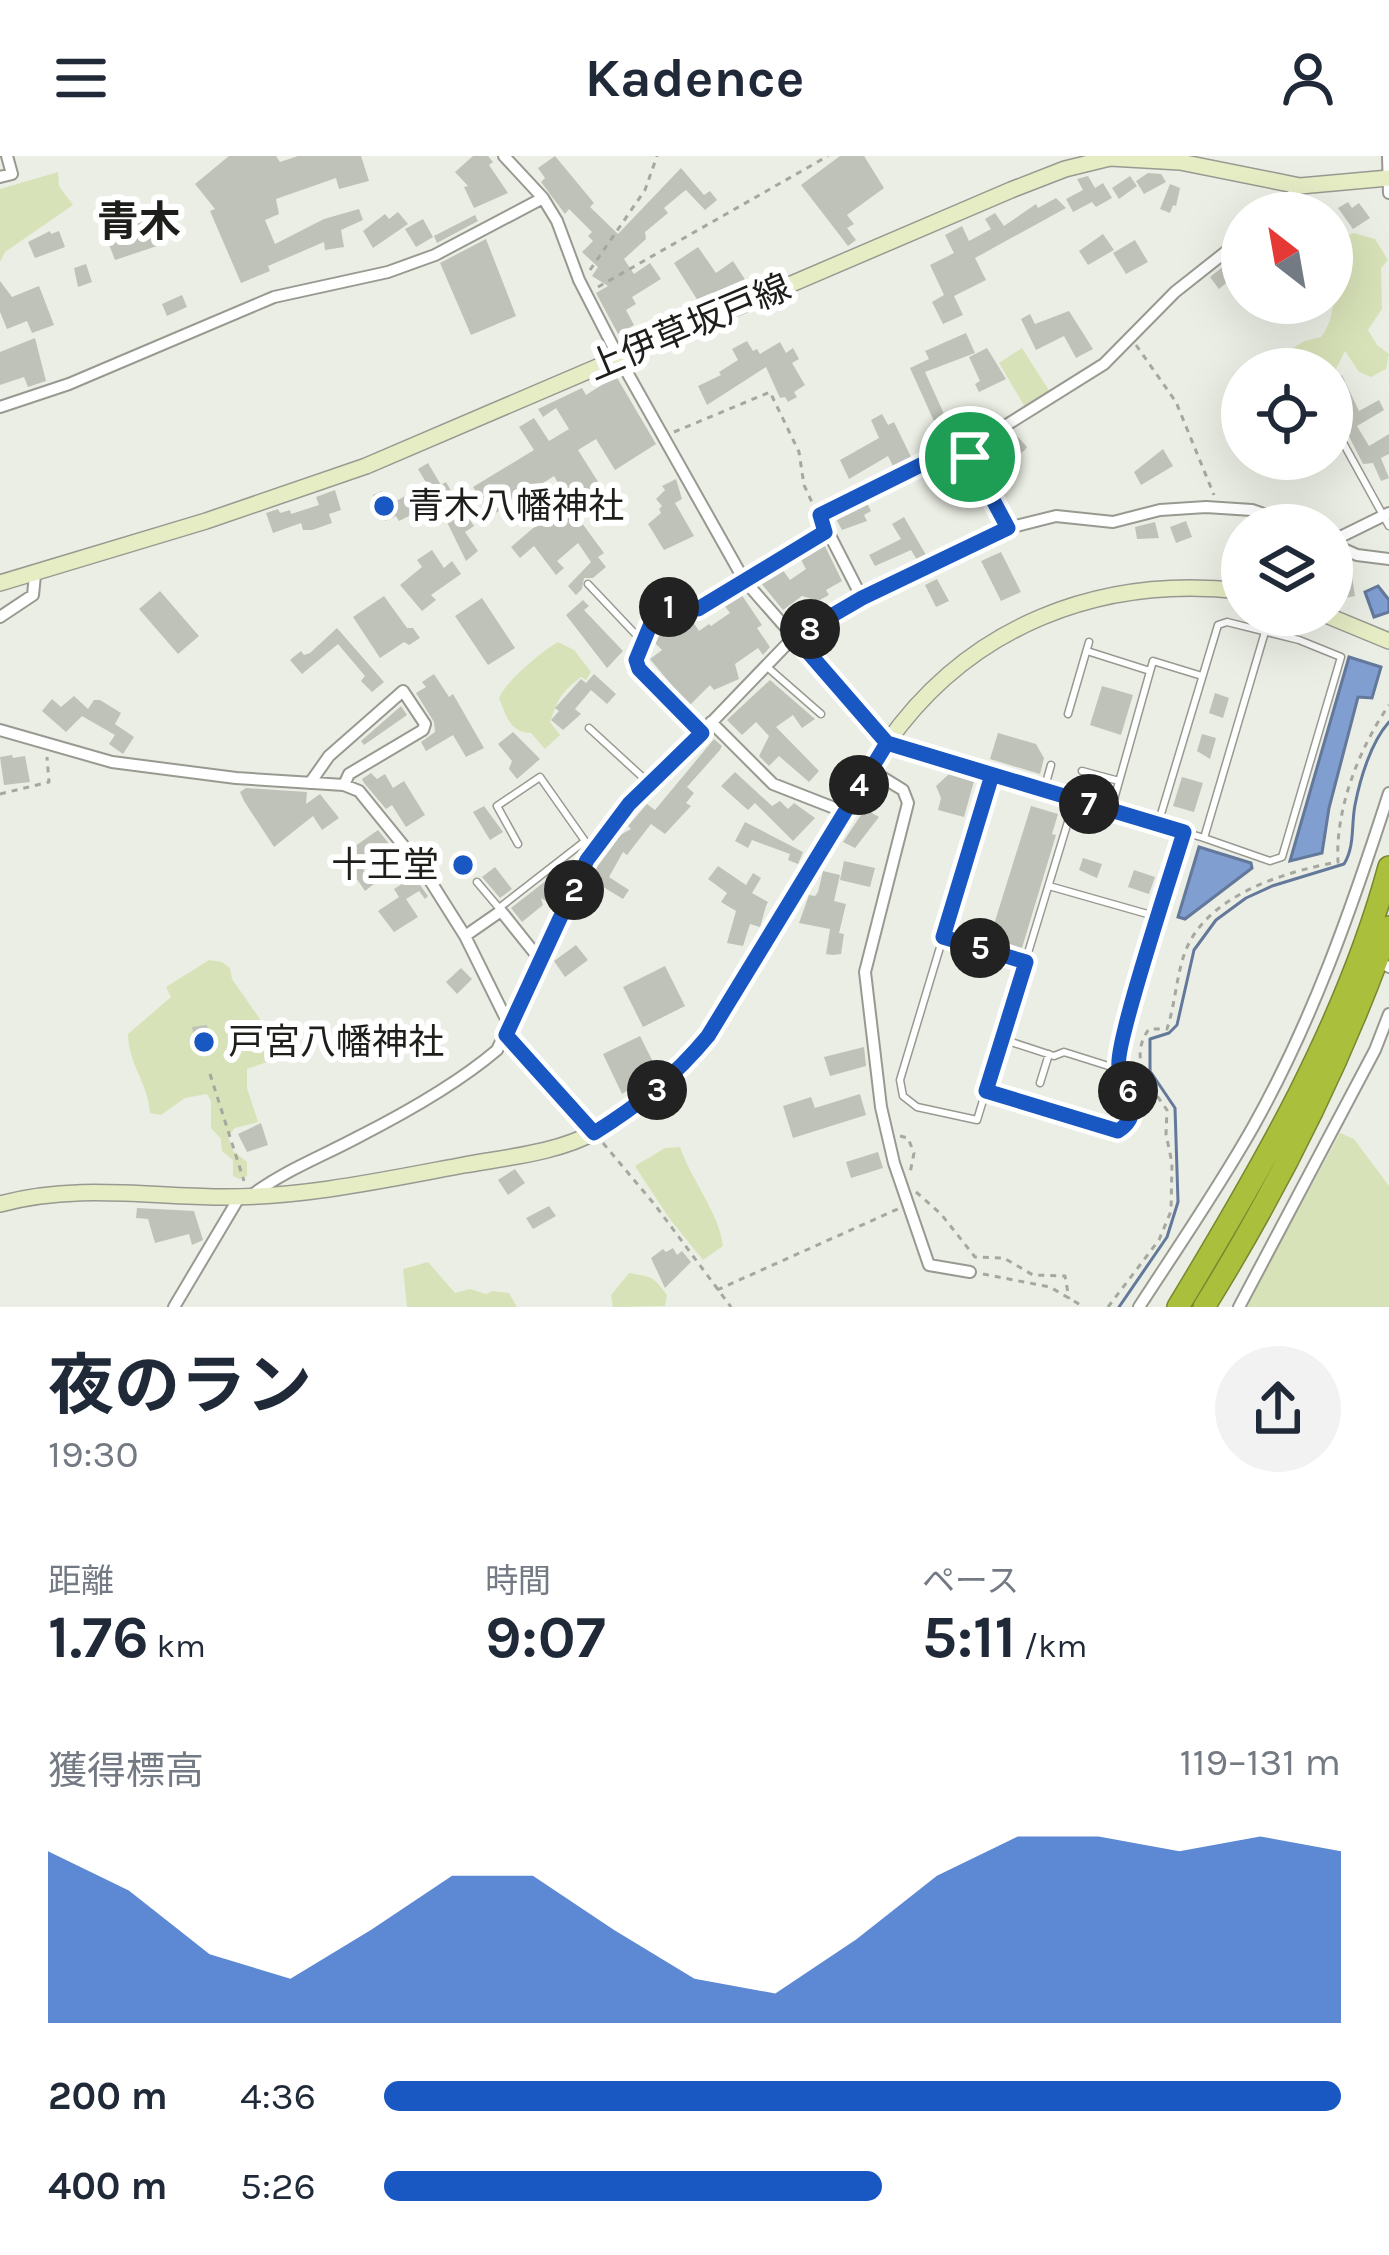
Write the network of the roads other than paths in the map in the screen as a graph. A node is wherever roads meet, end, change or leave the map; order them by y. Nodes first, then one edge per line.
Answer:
1 (7, 156) edge
2 (504, 156) edge
3 (1388, 156) edge
4 (1083, 159) edge
5 (0, 177) edge
6 (1388, 178) edge
7 (1300, 187) junction
8 (1295, 192) edge
9 (1389, 193) edge
10 (543, 199) junction
11 (1221, 256) edge
12 (619, 358) junction
13 (0, 407) edge
14 (971, 451) junction
15 (1353, 460) edge
16 (1221, 508) edge
17 (1387, 518) edge
18 (1008, 528) junction
19 (825, 532) junction
20 (1353, 533) edge
21 (1353, 554) edge
22 (1389, 559) edge
23 (35, 575) junction
24 (744, 580) junction
25 (0, 583) edge
26 (588, 584) dead end
27 (1221, 591) edge
28 (862, 598) junction
29 (0, 617) edge
30 (1221, 625) edge
31 (1353, 625) edge
32 (1264, 636) edge
33 (1282, 636) edge
34 (795, 637) junction
35 (1389, 639) edge
36 (642, 641) junction
37 (766, 666) junction
38 (1150, 671) junction
39 (1202, 676) junction
40 (821, 713) dead end
41 (1068, 714) dead end
42 (711, 722) junction
43 (589, 728) dead end
44 (0, 730) edge
45 (702, 733) junction
46 (887, 743) junction
47 (1051, 765) dead end
48 (869, 769) junction
49 (1082, 771) dead end
50 (992, 775) junction
51 (1119, 781) junction
52 (310, 783) junction
53 (650, 784) junction
54 (344, 785) junction
55 (1044, 790) junction
56 (1389, 793) edge
57 (842, 811) junction
58 (1111, 811) junction
59 (1070, 814) dead end
60 (1158, 824) junction
61 (1184, 832) junction
62 (1204, 838) junction
63 (518, 844) dead end
64 (590, 845) junction
65 (1389, 867) edge
66 (477, 882) dead end
67 (1049, 886) junction
68 (500, 910) junction
69 (1158, 917) junction
70 (1389, 927) edge
71 (465, 936) junction
72 (943, 937) junction
73 (541, 961) junction
74 (1026, 962) junction
75 (1389, 1014) edge
76 (508, 1030) junction
77 (1002, 1039) junction
78 (1049, 1054) junction
79 (1120, 1070) junction
80 (1040, 1083) dead end
81 (986, 1091) junction
82 (1084, 1121) junction
83 (1081, 1133) dead end
84 (245, 1197) junction
85 (0, 1204) edge
86 (970, 1272) road end
87 (174, 1307) edge
88 (1139, 1307) edge
89 (1178, 1307) edge
90 (1204, 1307) edge
91 (1239, 1307) edge

1 - 5 street
2 - 10 street
3 - 6 street
4 - 7 street, 上伊草坂戸線
4 - 12 street, 上伊草坂戸線
6 - 7 street, 上伊草坂戸線
6 - 9 street
7 - 8 street
10 - 12 street
10 - 13 street
11 - 14 street
12 - 23 street, 上伊草坂戸線
12 - 24 street
14 - 18 street
14 - 19 street
15 - 17 lane
16 - 18 street
17 - 20 street
18 - 28 street
19 - 24 street
19 - 28 street
21 - 22 street
23 - 25 street, 上伊草坂戸線
23 - 29 street
24 - 34 street
24 - 36 street
26 - 36 lane
27 - 46 street
28 - 34 street
30 - 39 lane
31 - 35 street
32 - 62 lane
33 - 62 lane
34 - 37 street
34 - 46 street
36 - 45 street
37 - 40 lane
37 - 42 street
38 - 39 lane
38 - 41 lane
38 - 51 lane
39 - 60 lane
42 - 45 street
42 - 57 street
43 - 53 lane
44 - 52 street
45 - 53 street
46 - 48 street
46 - 50 lane
47 - 55 lane
48 - 57 street
48 - 86 street
49 - 51 lane
50 - 55 lane
50 - 72 lane
51 - 58 lane
52 - 54 street
52 - 54 street
53 - 64 street
54 - 71 street
55 - 58 lane
56 - 88 street
57 - 84 street
58 - 60 lane
59 - 67 lane
60 - 61 lane
61 - 62 lane
61 - 69 lane
63 - 64 lane
64 - 68 lane
64 - 73 street
65 - 89 highway
66 - 68 lane
67 - 69 lane
67 - 74 lane
68 - 71 street
68 - 73 street
69 - 79 lane
70 - 90 highway
71 - 76 street
72 - 74 lane
72 - 81 lane
73 - 76 street
74 - 77 lane
75 - 91 street
76 - 84 street
77 - 78 lane
77 - 81 lane
78 - 79 lane
78 - 80 lane
79 - 82 lane
81 - 82 lane
82 - 83 lane
84 - 85 street
84 - 87 street

